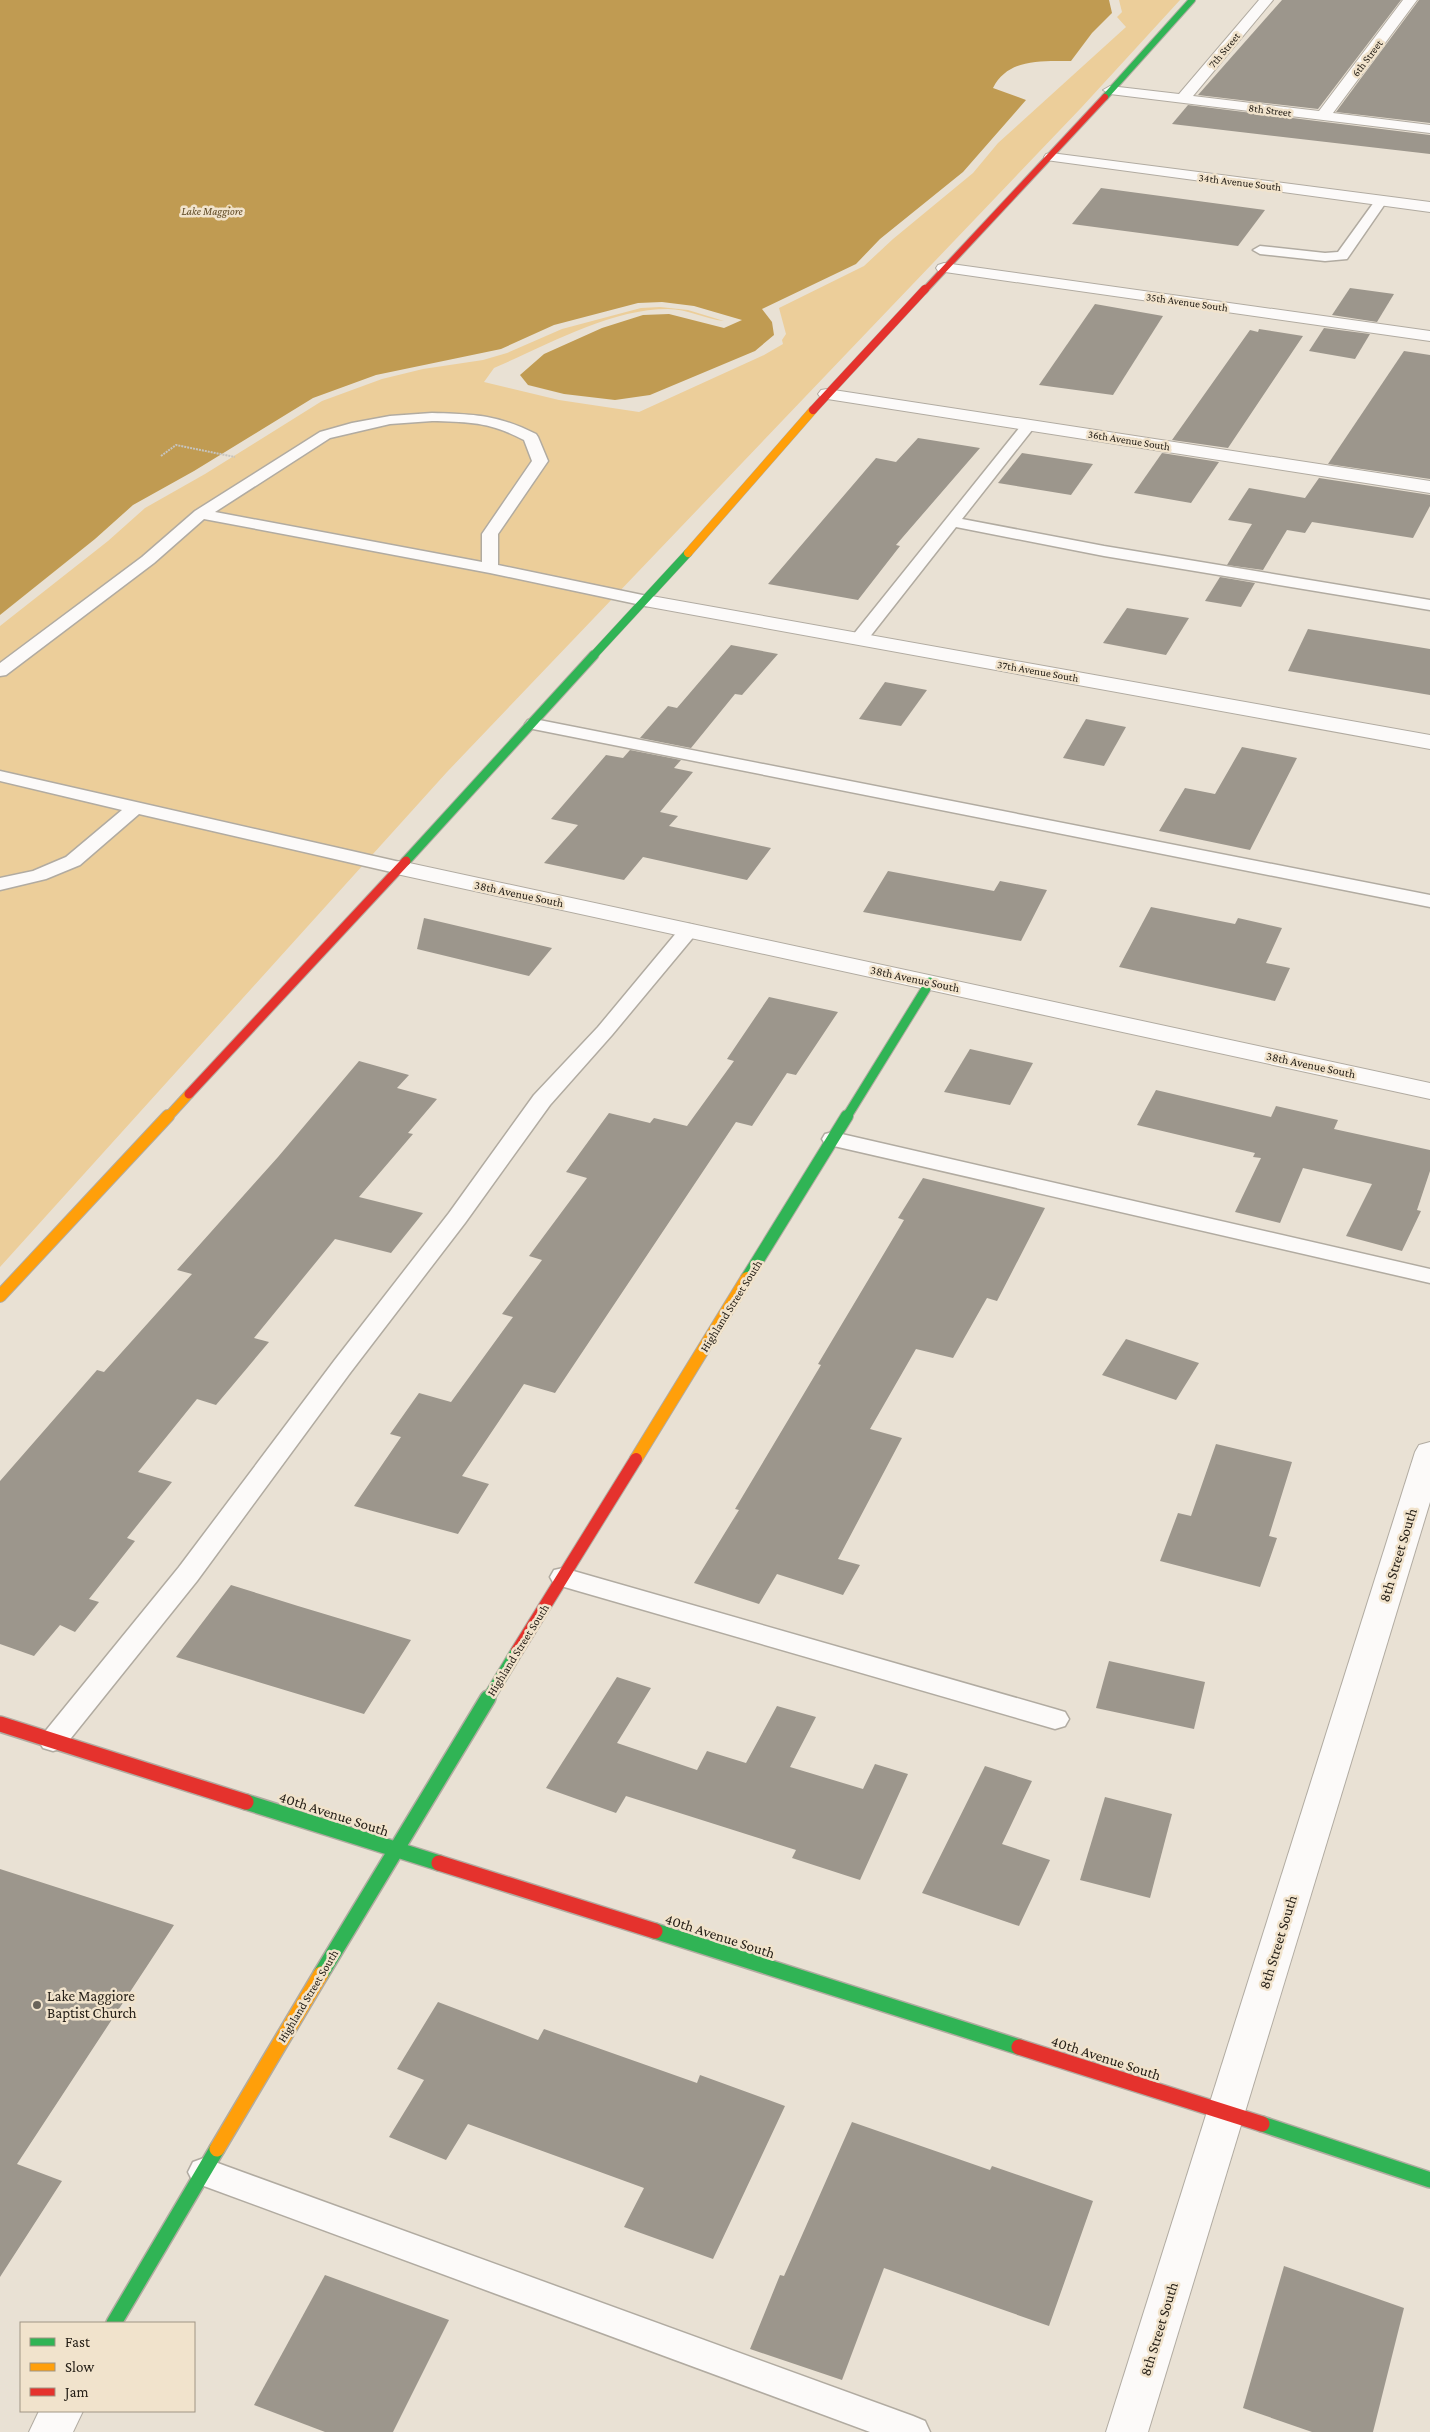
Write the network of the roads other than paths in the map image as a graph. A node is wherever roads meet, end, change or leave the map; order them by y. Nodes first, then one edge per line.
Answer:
1 (1192, 0) edge
2 (1266, 0) edge
3 (1410, 0) edge
4 (1110, 90) junction
5 (1183, 99) junction
6 (1323, 116) junction
7 (1430, 129) edge
8 (1051, 157) junction
9 (1381, 201) junction
10 (1430, 207) edge
11 (1260, 250) dead end
12 (944, 268) junction
13 (1430, 336) edge
14 (827, 394) junction
15 (1029, 425) junction
16 (1430, 487) edge
17 (201, 514) junction
18 (952, 522) junction
19 (490, 568) junction
20 (646, 601) junction
21 (1430, 605) edge
22 (859, 639) junction
23 (0, 671) edge
24 (534, 724) junction
25 (1430, 742) edge
26 (0, 776) edge
27 (136, 807) junction
28 (400, 868) junction
29 (0, 884) edge
30 (1430, 901) edge
31 (689, 930) junction
32 (930, 982) junction
33 (1430, 1092) edge
34 (833, 1139) junction
35 (1430, 1276) edge
36 (0, 1296) edge
37 (1430, 1452) edge
38 (563, 1577) junction
39 (1055, 1718) dead end
40 (0, 1724) edge
41 (53, 1740) junction
42 (395, 1849) junction
43 (1225, 2112) junction
44 (204, 2172) junction
45 (1430, 2180) edge
46 (115, 2322) edge
47 (61, 2412) edge
48 (50, 2432) edge
49 (913, 2432) edge
50 (1127, 2432) edge

1 - 4 main road
2 - 5 street, 7th Street
3 - 6 street, 6th Street
4 - 5 street, 8th Street
4 - 8 main road
5 - 6 street, 8th Street
6 - 7 street, 8th Street
8 - 9 street, 34th Avenue South
8 - 12 main road
9 - 10 street, 34th Avenue South
9 - 11 lane
12 - 13 street, 35th Avenue South
12 - 14 main road
14 - 15 street, 36th Avenue South
14 - 20 main road
15 - 16 street, 36th Avenue South
15 - 18 lane
17 - 19 lane
17 - 19 lane
17 - 23 lane
18 - 21 lane
18 - 22 lane
19 - 20 lane
20 - 22 street, 37th Avenue South
20 - 24 main road
22 - 25 street, 37th Avenue South
24 - 28 main road
24 - 30 lane
26 - 27 lane
27 - 28 lane
27 - 29 lane
28 - 31 street, 38th Avenue South
28 - 36 main road
31 - 32 street, 38th Avenue South
31 - 41 lane
32 - 33 street, 38th Avenue South
32 - 34 main road, Highland Street South
34 - 35 lane
34 - 38 main road, Highland Street South
37 - 43 street, 8th Street South
38 - 39 lane
38 - 42 main road, Highland Street South
40 - 41 main road, 40th Avenue South
41 - 42 main road, 40th Avenue South
42 - 43 main road, 40th Avenue South
42 - 44 main road, Highland Street South
43 - 45 main road, 40th Avenue South
43 - 50 street, 8th Street South
44 - 46 main road, Highland Street South
44 - 49 lane
47 - 48 street

